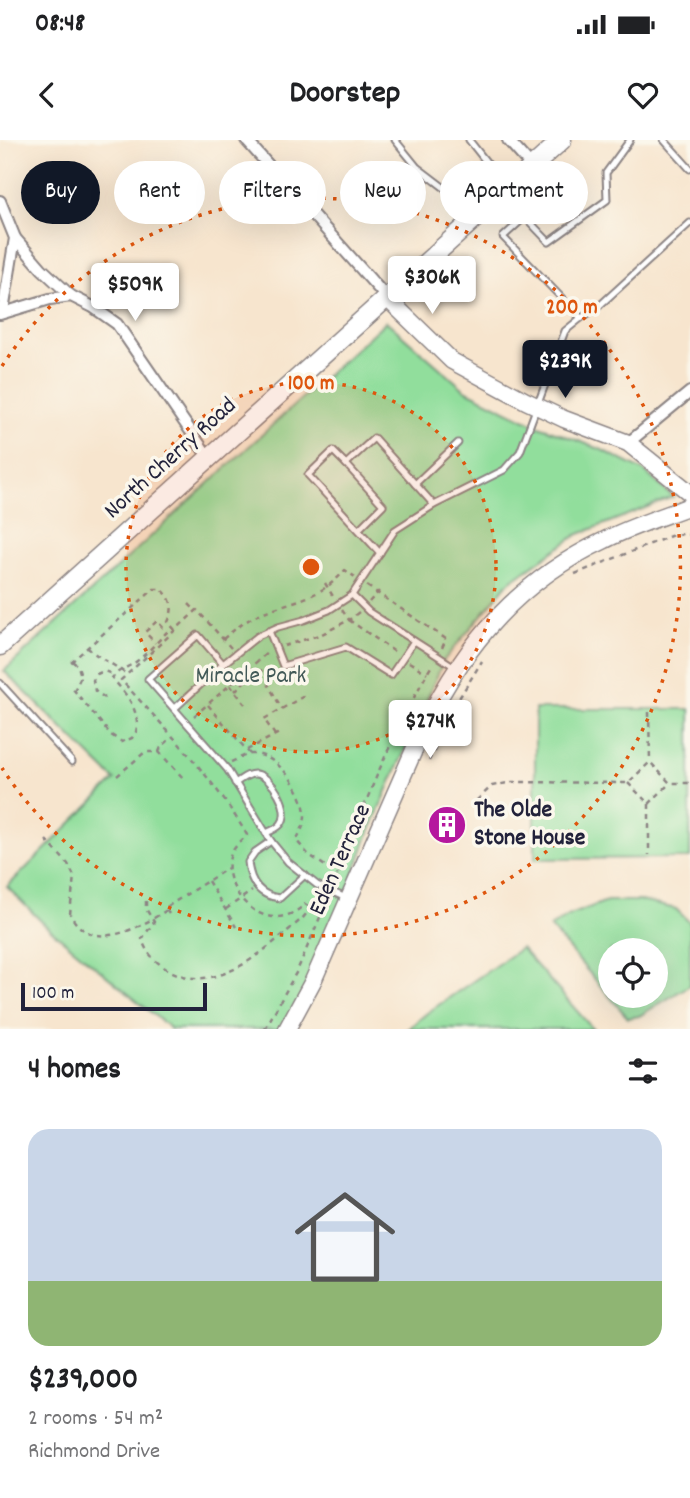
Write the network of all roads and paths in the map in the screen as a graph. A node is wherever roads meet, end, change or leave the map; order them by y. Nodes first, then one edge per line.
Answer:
1 (246, 140) edge
2 (395, 140) edge
3 (469, 140) edge
4 (508, 140) edge
5 (562, 140) edge
6 (630, 140) edge
7 (664, 140) edge
8 (486, 161) edge
9 (527, 161) edge
10 (539, 161) edge
11 (690, 169) edge
12 (440, 185) edge
13 (0, 201) edge
14 (588, 216) edge
15 (690, 223) edge
16 (469, 224) edge
17 (517, 224) edge
18 (530, 224) edge
19 (577, 224) edge
20 (15, 238) junction
21 (71, 296) junction
22 (387, 298) junction
23 (1, 312) edge
24 (581, 318) junction
25 (690, 392) edge
26 (539, 408) junction
27 (458, 443) dead end
28 (628, 443) junction
29 (209, 458) junction
30 (345, 464) junction
31 (415, 484) junction
32 (690, 493) edge
33 (434, 505) junction
34 (690, 506) edge
35 (359, 529) junction
36 (690, 536) edge
37 (380, 553) junction
38 (356, 578) dead end
39 (567, 578) dead end
40 (327, 585) junction
41 (367, 586) dead end
42 (378, 592) junction
43 (352, 595) junction
44 (334, 598) dead end
45 (369, 602) dead end
46 (189, 604) dead end
47 (342, 610) dead end
48 (195, 611) junction
49 (359, 612) dead end
50 (168, 622) junction
51 (163, 627) junction
52 (176, 630) junction
53 (269, 631) junction
54 (223, 639) junction
55 (414, 641) junction
56 (155, 643) junction
57 (0, 646) edge
58 (87, 647) junction
59 (231, 648) dead end
60 (442, 648) dead end
61 (484, 655) dead end
62 (223, 664) junction
63 (432, 665) dead end
64 (456, 668) junction
65 (121, 669) junction
66 (115, 675) junction
67 (127, 675) junction
68 (0, 683) edge
69 (230, 685) dead end
70 (234, 691) junction
71 (303, 696) dead end
72 (105, 698) dead end
73 (245, 704) dead end
74 (208, 705) dead end
75 (174, 709) junction
76 (282, 709) junction
77 (649, 712) dead end
78 (180, 729) dead end
79 (279, 733) dead end
80 (275, 735) junction
81 (172, 736) junction
82 (247, 750) junction
83 (159, 752) junction
84 (250, 754) dead end
85 (429, 761) dead end
86 (72, 762) dead end
87 (650, 762) junction
88 (117, 776) dead end
89 (186, 780) dead end
90 (235, 783) junction
91 (628, 783) junction
92 (670, 783) junction
93 (690, 783) edge
94 (477, 800) dead end
95 (649, 804) junction
96 (266, 833) junction
97 (46, 840) dead end
98 (271, 841) junction
99 (649, 855) dead end
100 (228, 868) junction
101 (305, 875) junction
102 (208, 881) junction
103 (336, 882) dead end
104 (242, 899) junction
105 (349, 900) junction
106 (146, 901) dead end
107 (327, 901) dead end
108 (311, 908) junction
109 (225, 909) junction
110 (322, 915) junction
111 (153, 919) junction
112 (236, 927) dead end
113 (265, 1029) edge
114 (287, 1029) edge

1 - 22 street
2 - 12 lane
3 - 8 lane
4 - 9 street
5 - 10 main road, North Cherry Road
6 - 14 lane
7 - 11 lane
13 - 20 street
15 - 24 lane
16 - 22 main road, North Cherry Road
17 - 24 lane
18 - 19 lane
20 - 21 street
20 - 23 street
21 - 23 street
21 - 29 street
22 - 26 street
22 - 29 main road, North Cherry Road
24 - 26 lane
25 - 28 street
26 - 28 street
26 - 33 lane
27 - 31 lane
28 - 32 street
29 - 57 main road, North Cherry Road
30 - 31 lane
30 - 35 lane
30 - 35 lane
31 - 33 lane
33 - 37 lane
34 - 64 street, Eden Terrace
35 - 37 lane
36 - 39 path
37 - 43 lane
38 - 40 path
40 - 44 path
40 - 54 path
41 - 42 path
42 - 45 path
42 - 60 path
43 - 53 lane
43 - 55 lane
46 - 48 path
47 - 49 path
48 - 52 path
48 - 54 path
50 - 51 path
50 - 52 path
50 - 58 path
51 - 56 path
51 - 56 path
52 - 67 path
53 - 55 lane
53 - 62 lane
54 - 59 path
55 - 64 lane
56 - 65 path
58 - 65 path
58 - 66 path
61 - 85 path
62 - 75 lane
62 - 75 lane
63 - 103 path
64 - 105 street, Eden Terrace
65 - 66 path
65 - 67 path
66 - 72 path
67 - 81 path
68 - 86 lane
69 - 70 path
70 - 73 path
70 - 76 path
71 - 76 path
74 - 82 path
75 - 90 lane
76 - 80 path
77 - 87 path
78 - 81 path
79 - 80 path
80 - 82 path
81 - 83 path
81 - 100 path
82 - 84 path
83 - 88 path
83 - 89 path
87 - 91 path
87 - 92 path
90 - 96 lane
90 - 96 lane
91 - 94 path
91 - 95 path
92 - 93 path
92 - 95 path
95 - 99 path
96 - 98 lane
97 - 111 path
98 - 101 lane
98 - 101 lane
100 - 102 path
100 - 104 path
101 - 105 lane
102 - 109 path
102 - 111 path
104 - 108 path
104 - 109 path
105 - 114 street, Eden Terrace
106 - 111 path
107 - 110 path
108 - 110 path
108 - 111 path
109 - 112 path
110 - 113 path

